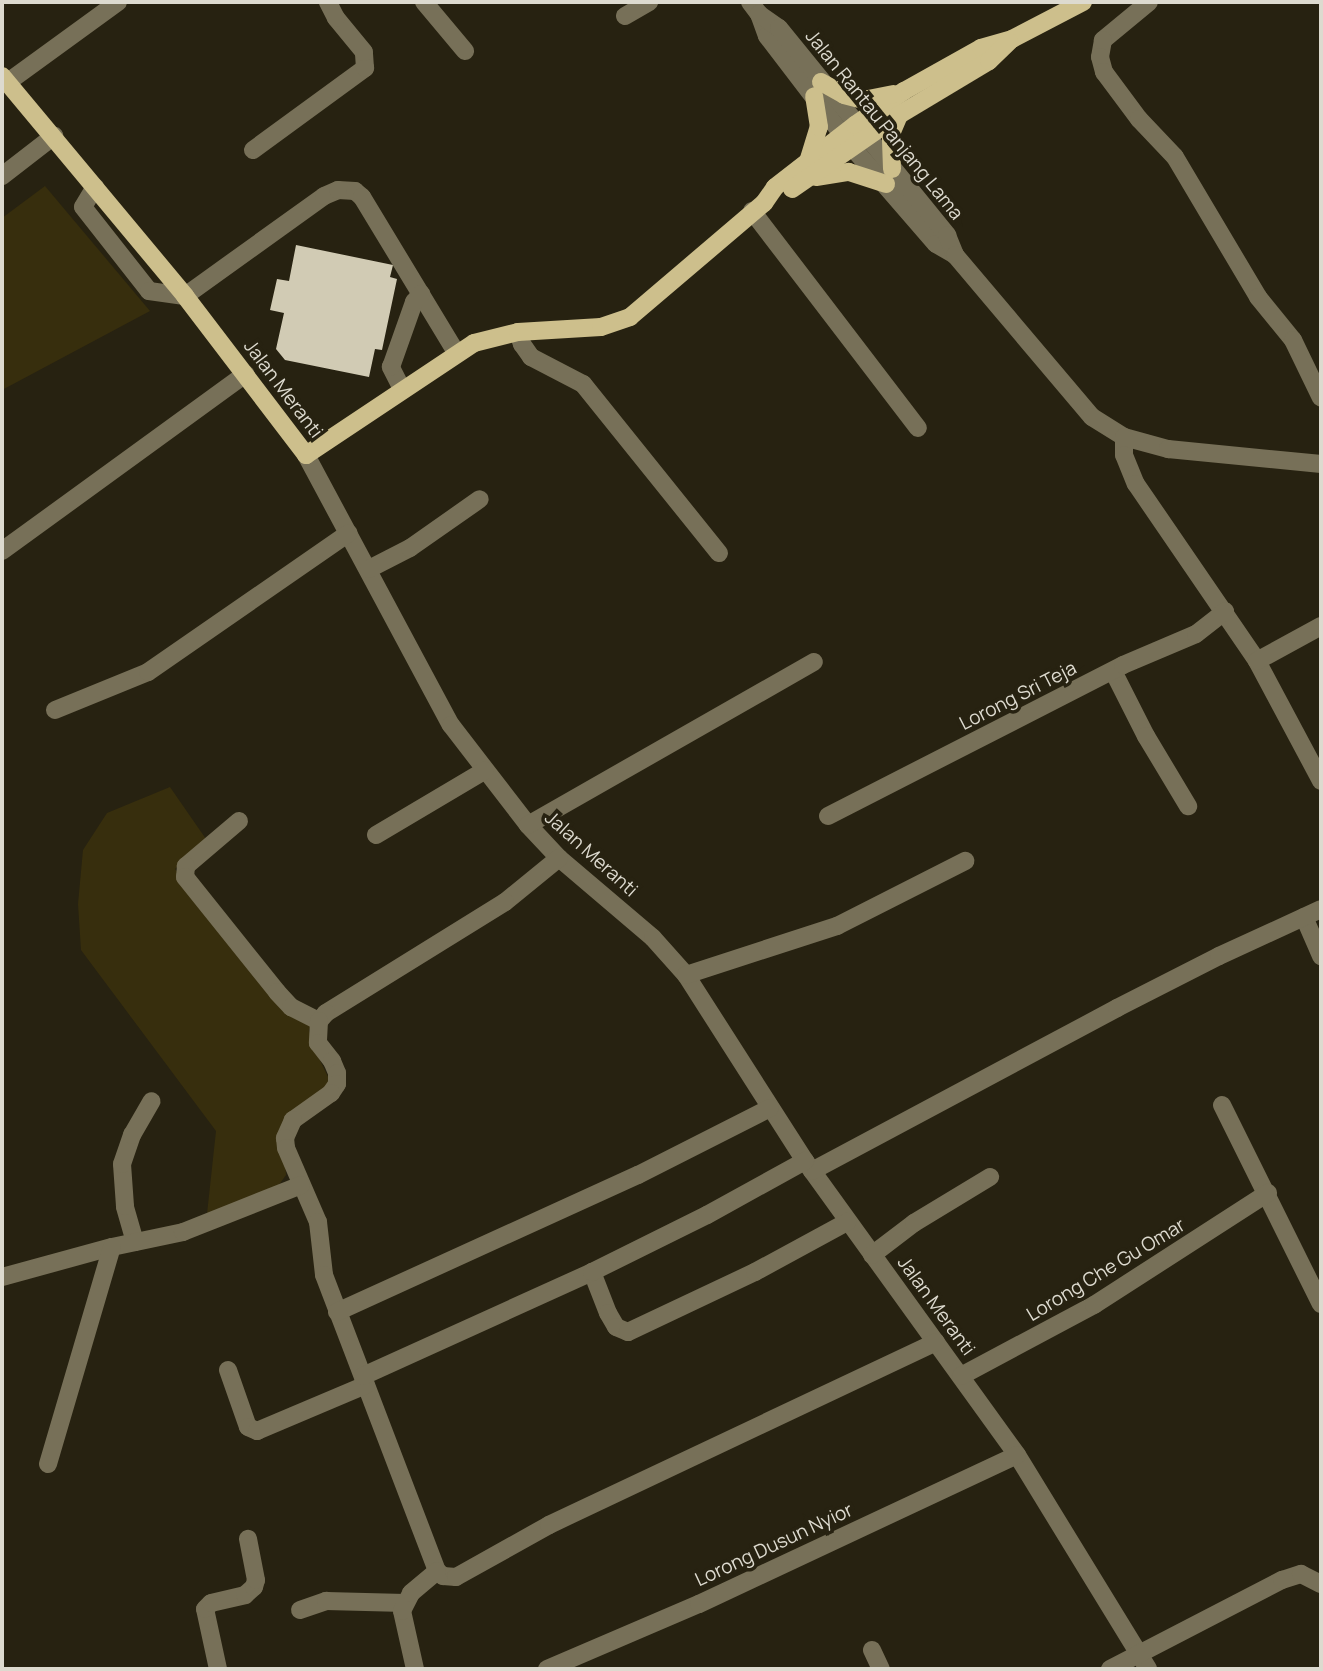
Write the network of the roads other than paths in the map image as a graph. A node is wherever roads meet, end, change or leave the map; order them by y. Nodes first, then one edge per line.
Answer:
1 (118, 2) edge
2 (328, 2) edge
3 (424, 2) edge
4 (649, 2) edge
5 (1083, 2) edge
6 (1149, 2) edge
7 (754, 8) edge
8 (625, 16) dead end
9 (1013, 39) junction
10 (465, 51) dead end
11 (5, 79) edge
12 (817, 89) junction
13 (905, 91) junction
14 (899, 115) junction
15 (54, 136) junction
16 (854, 136) junction
17 (253, 150) dead end
18 (806, 171) junction
19 (2, 176) edge
20 (889, 176) junction
21 (95, 187) junction
22 (758, 207) junction
23 (421, 294) junction
24 (185, 296) junction
25 (518, 332) junction
26 (456, 352) junction
27 (246, 374) junction
28 (402, 389) junction
29 (1321, 398) edge
30 (918, 428) dead end
31 (1124, 437) junction
32 (306, 455) junction
33 (1321, 464) edge
34 (480, 499) dead end
35 (349, 533) junction
36 (2, 551) edge
37 (719, 553) dead end
38 (369, 569) junction
39 (1225, 611) junction
40 (1321, 626) edge
41 (1256, 660) junction
42 (814, 662) dead end
43 (1113, 671) junction
44 (55, 710) dead end
45 (484, 771) junction
46 (1321, 781) edge
47 (1188, 806) dead end
48 (828, 816) dead end
49 (239, 821) dead end
50 (527, 825) junction
51 (376, 835) dead end
52 (559, 858) junction
53 (965, 861) dead end
54 (1321, 909) edge
55 (1304, 917) junction
56 (1321, 957) edge
57 (686, 975) junction
58 (319, 1021) junction
59 (152, 1101) dead end
60 (1222, 1105) dead end
61 (770, 1108) junction
62 (809, 1166) junction
63 (989, 1177) dead end
64 (301, 1185) junction
65 (1268, 1193) junction
66 (847, 1222) junction
67 (135, 1242) junction
68 (112, 1247) junction
69 (872, 1255) junction
70 (593, 1272) junction
71 (2, 1277) edge
72 (1321, 1304) edge
73 (337, 1312) junction
74 (936, 1342) junction
75 (228, 1370) dead end
76 (961, 1376) junction
77 (364, 1381) junction
78 (1017, 1455) junction
79 (48, 1464) dead end
80 (248, 1539) dead end
81 (437, 1572) junction
82 (1321, 1584) edge
83 (405, 1603) junction
84 (300, 1609) dead end
85 (872, 1650) dead end
86 (1144, 1662) edge
87 (218, 1669) edge
88 (415, 1669) edge
89 (547, 1669) edge
90 (881, 1669) edge
91 (1110, 1669) edge

1 - 11 street
2 - 17 street
3 - 10 street
4 - 8 street
5 - 9 main road
6 - 29 street
7 - 12 street, Jalan Rantau Panjang Lama
9 - 13 main road
9 - 14 main road
11 - 15 main road, Jalan Meranti
12 - 13 main road
12 - 16 street, Jalan Rantau Panjang Lama
12 - 18 main road
13 - 16 main road
14 - 16 main road
14 - 20 main road
15 - 19 street
15 - 21 main road, Jalan Meranti
16 - 18 main road
16 - 20 street, Jalan Rantau Panjang Lama
18 - 20 main road
18 - 22 main road
20 - 31 street, Jalan Rantau Panjang Lama
21 - 24 main road, Jalan Meranti
21 - 24 street
22 - 25 main road
22 - 30 street
23 - 24 street
23 - 26 street
23 - 28 street
24 - 27 main road, Jalan Meranti
25 - 26 main road
25 - 37 street
26 - 28 main road
27 - 32 main road, Jalan Meranti
27 - 36 street
28 - 32 main road
31 - 33 street, Jalan Rantau Panjang Lama
31 - 39 street
32 - 35 street, Jalan Meranti
34 - 38 street
35 - 38 street, Jalan Meranti
35 - 44 street
38 - 45 street, Jalan Meranti
39 - 41 street
39 - 43 street, Lorong Sri Teja
40 - 41 street
41 - 46 street
42 - 50 street
43 - 47 street
43 - 48 street, Lorong Sri Teja
45 - 50 street, Jalan Meranti
45 - 51 street
49 - 58 street
50 - 52 street, Jalan Meranti
52 - 57 street, Jalan Meranti
52 - 58 street
53 - 57 street
54 - 55 street
55 - 56 street
55 - 62 street
57 - 61 street, Jalan Meranti
58 - 64 street
59 - 67 street
60 - 65 street
61 - 62 street, Jalan Meranti
61 - 73 street
62 - 66 street, Jalan Meranti
62 - 70 street
63 - 69 street
64 - 67 street
64 - 73 street
65 - 72 street
65 - 76 street, Lorong Che Gu Omar
66 - 69 street, Jalan Meranti
66 - 70 street
67 - 68 street
68 - 71 street
68 - 79 street
69 - 74 street, Jalan Meranti
70 - 77 street
73 - 77 street
74 - 76 street, Jalan Meranti
74 - 81 street
75 - 77 street
76 - 78 street, Jalan Meranti
77 - 81 street
78 - 86 street, Jalan Meranti
78 - 89 street, Lorong Dusun Nyior
80 - 87 street
81 - 83 street
82 - 86 street
83 - 84 street
83 - 88 street
85 - 90 street
86 - 91 street

